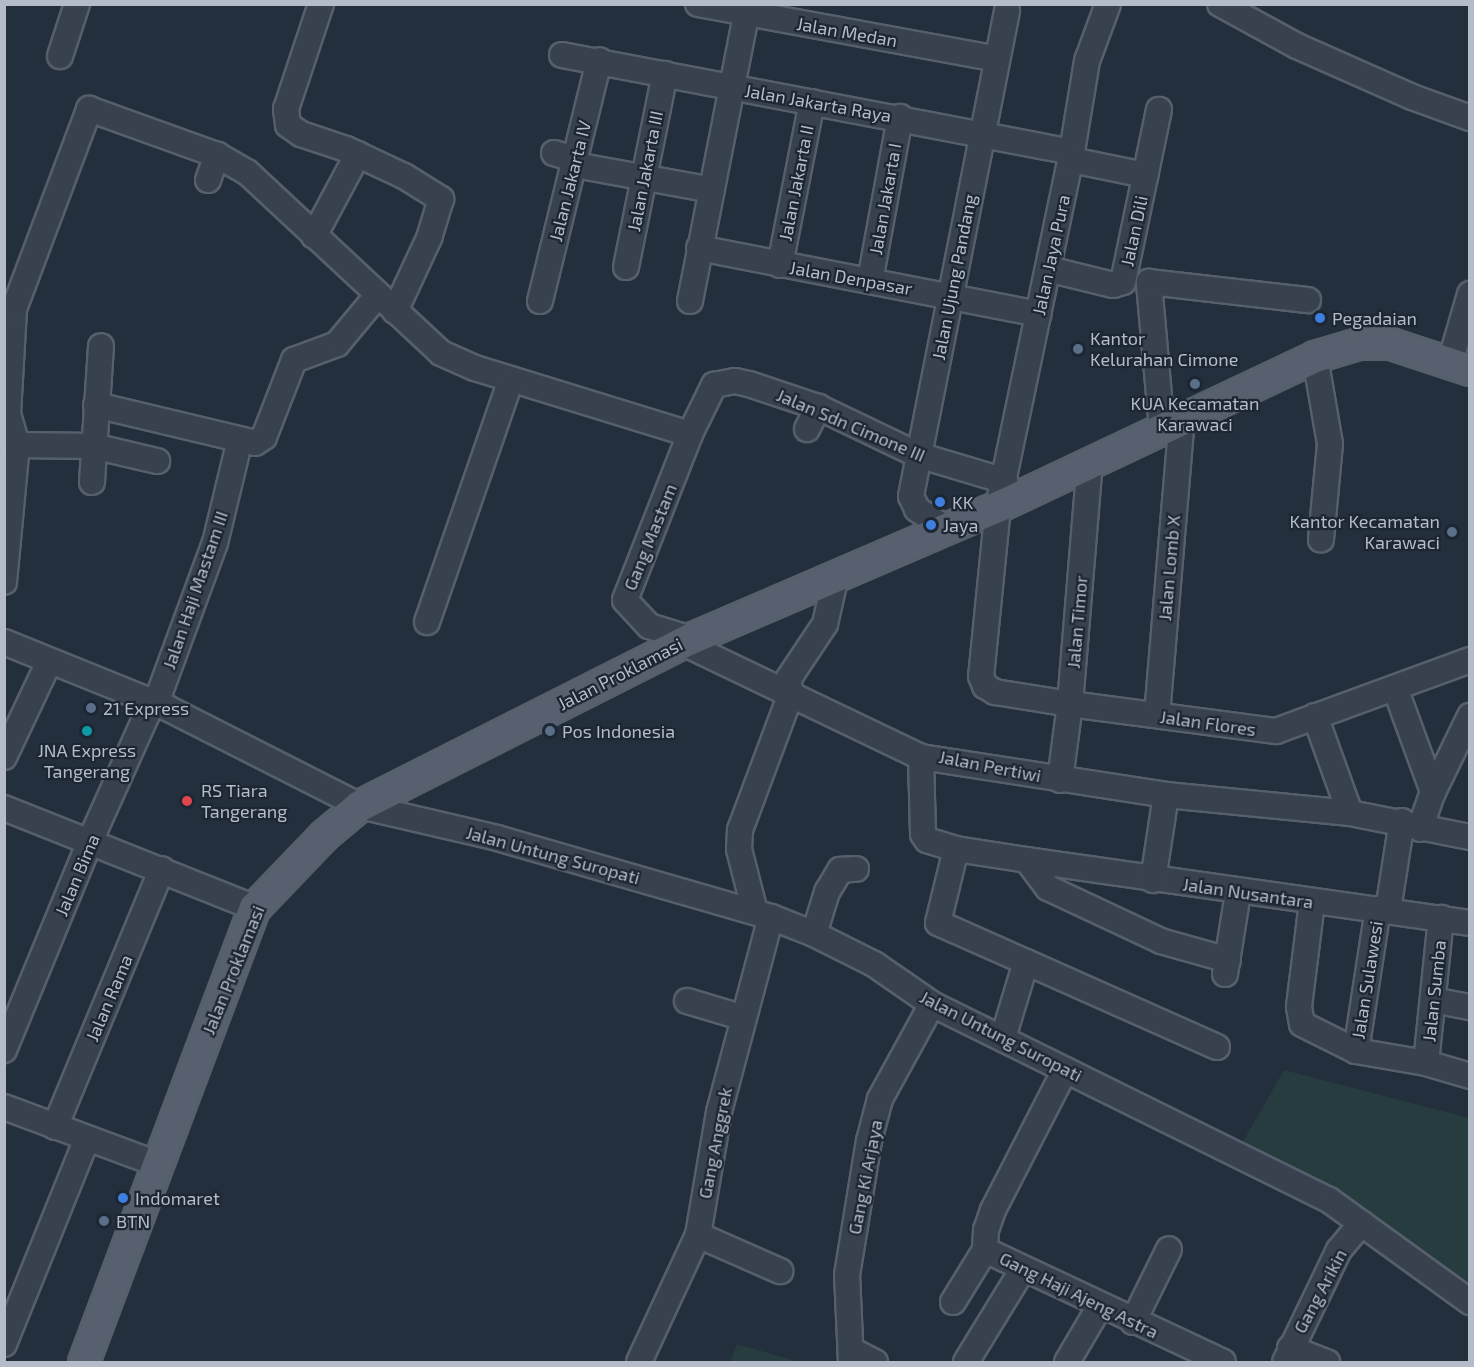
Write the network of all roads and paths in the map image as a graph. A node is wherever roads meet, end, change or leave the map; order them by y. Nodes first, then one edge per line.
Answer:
1 (77, 4) edge
2 (321, 4) edge
3 (698, 4) edge
4 (1108, 4) edge
5 (1220, 4) edge
6 (747, 9) edge
7 (1007, 10) dead end
8 (562, 55) dead end
9 (60, 56) dead end
10 (997, 59) junction
11 (599, 60) junction
12 (665, 74) junction
13 (732, 88) junction
14 (812, 102) junction
15 (1159, 110) dead end
16 (900, 117) junction
17 (1470, 118) edge
18 (982, 134) junction
19 (217, 154) junction
20 (358, 154) junction
21 (1072, 156) junction
22 (569, 159) junction
23 (1145, 175) junction
24 (643, 178) junction
25 (208, 180) dead end
26 (712, 190) junction
27 (314, 237) junction
28 (699, 248) junction
29 (780, 265) junction
30 (626, 267) dead end
31 (1048, 269) junction
32 (870, 281) junction
33 (1470, 294) edge
34 (950, 297) junction
35 (1308, 300) dead end
36 (540, 301) dead end
37 (690, 301) dead end
38 (386, 303) junction
39 (1039, 314) junction
40 (100, 346) dead end
41 (1315, 357) junction
42 (1460, 366) edge
43 (511, 379) junction
44 (96, 405) junction
45 (818, 407) junction
46 (6, 412) edge
47 (1172, 424) junction
48 (807, 429) dead end
49 (690, 434) junction
50 (240, 440) junction
51 (93, 446) junction
52 (918, 455) junction
53 (12, 456) edge
54 (157, 461) dead end
55 (1089, 463) junction
56 (92, 482) dead end
57 (1002, 494) junction
58 (945, 528) junction
59 (7, 540) edge
60 (1321, 540) dead end
61 (835, 580) junction
62 (4, 582) edge
63 (427, 622) dead end
64 (687, 641) junction
65 (4, 642) edge
66 (1470, 660) edge
67 (49, 662) junction
68 (981, 676) joint
69 (1395, 688) junction
70 (790, 696) junction
71 (156, 703) junction
72 (1070, 704) junction
73 (1157, 715) junction
74 (1315, 716) junction
75 (1470, 716) edge
76 (4, 757) edge
77 (921, 757) junction
78 (1060, 780) junction
79 (1433, 792) junction
80 (1166, 795) junction
81 (360, 806) junction
82 (4, 808) edge
83 (1350, 813) junction
84 (1411, 825) junction
85 (1470, 837) edge
86 (90, 841) junction
87 (956, 849) junction
88 (1027, 860) junction
89 (856, 868) dead end
90 (162, 869) junction
91 (1153, 880) junction
92 (1238, 893) junction
93 (1312, 902) junction
94 (255, 908) junction
95 (1383, 909) junction
96 (763, 914) junction
97 (1441, 918) junction
98 (1470, 923) edge
99 (814, 934) junction
100 (1026, 962) junction
101 (1433, 1000) junction
102 (687, 1001) dead end
103 (932, 1004) junction
104 (1470, 1007) edge
105 (744, 1018) junction
106 (1003, 1038) junction
107 (1217, 1047) dead end
108 (4, 1050) edge
109 (1356, 1051) junction
110 (1426, 1063) junction
111 (1065, 1070) junction
112 (1470, 1076) edge
113 (4, 1107) edge
114 (55, 1127) junction
115 (87, 1139) junction
116 (158, 1164) junction
117 (1362, 1223) junction
118 (698, 1235) junction
119 (1169, 1249) dead end
120 (985, 1250) junction
121 (1023, 1269) junction
122 (780, 1270) dead end
123 (953, 1302) dead end
124 (1470, 1302) edge
125 (1100, 1306) junction
126 (1133, 1322) junction
127 (4, 1344) edge
128 (1287, 1355) edge
129 (851, 1356) edge
130 (84, 1362) edge
131 (639, 1362) edge
132 (875, 1362) edge
133 (966, 1362) edge
134 (1067, 1362) edge
135 (1223, 1362) edge
136 (1327, 1362) edge

1 - 9 street
2 - 20 street
3 - 6 street, Jalan Medan
4 - 21 street, Jalan Jaya Pura
5 - 17 street
6 - 10 street, Jalan Medan
6 - 13 street
7 - 10 street, Jalan Ujung Pandang
8 - 11 street, Jalan Jakarta Raya
10 - 18 street, Jalan Ujung Pandang
11 - 12 street, Jalan Jakarta Raya
11 - 22 street, Jalan Jakarta IV
12 - 13 street, Jalan Jakarta Raya
12 - 24 street, Jalan Jakarta III
13 - 14 street, Jalan Jakarta Raya
13 - 26 street
14 - 16 street, Jalan Jakarta Raya
14 - 29 street, Jalan Jakarta II
15 - 23 street, Jalan Dili
16 - 18 street, Jalan Jakarta Raya
16 - 32 street, Jalan Jakarta I
18 - 21 street, Jalan Jakarta Raya
18 - 34 street, Jalan Ujung Pandang
19 - 25 street
19 - 27 street
19 - 46 street
20 - 27 street
20 - 38 street
21 - 23 street, Jalan Dili
21 - 31 street, Jalan Jaya Pura
22 - 24 street
22 - 36 street, Jalan Jakarta IV
23 - 31 street, Jalan Dili
24 - 26 street
24 - 30 street, Jalan Jakarta III
26 - 28 street
27 - 38 street
28 - 29 street, Jalan Denpasar
28 - 37 street
29 - 32 street, Jalan Denpasar
31 - 39 street, Jalan Jaya Pura
32 - 34 street, Jalan Denpasar
33 - 42 street
34 - 39 street, Jalan Denpasar
34 - 52 street, Jalan Ujung Pandang
35 - 47 street, Jalan Lomb X
38 - 43 street
38 - 50 street
39 - 57 street, Jalan Jaya Pura
40 - 44 street
41 - 42 main road, Jalan Proklamasi
41 - 47 main road, Jalan Proklamasi
41 - 60 street
43 - 49 street
43 - 63 street
44 - 50 street
44 - 51 street
45 - 48 street
45 - 49 street, Jalan Sdn Cimone III
45 - 52 street, Jalan Sdn Cimone III
46 - 53 street
47 - 55 main road, Jalan Proklamasi
47 - 73 street, Jalan Lomb X
49 - 64 street, Gang Mastam
50 - 71 street, Jalan Haji Mastam III
51 - 53 street
51 - 54 street
51 - 56 street
52 - 57 street, Jalan Sdn Cimone III
52 - 58 street, Jalan Ujung Pandang
53 - 59 street
55 - 57 main road, Jalan Proklamasi
55 - 72 street, Jalan Timor
57 - 58 main road, Jalan Proklamasi
57 - 68 street, Jalan Jaya Pura
58 - 61 main road, Jalan Proklamasi
59 - 62 street
61 - 64 main road, Jalan Proklamasi
61 - 70 street
64 - 70 street
64 - 81 main road, Jalan Proklamasi
65 - 67 street, Jalan Untung Suropati
66 - 69 street, Jalan Flores
67 - 71 street, Jalan Untung Suropati
67 - 76 street
68 - 72 street, Jalan Flores
69 - 74 street, Jalan Flores
69 - 79 street
70 - 77 street
70 - 96 street
71 - 81 street, Jalan Untung Suropati
71 - 86 street, Jalan Bima
72 - 73 street, Jalan Flores
72 - 78 street, Jalan Timor
73 - 74 street, Jalan Flores
74 - 83 street
75 - 79 street, Jalan Sulawesi
77 - 78 street, Jalan Pertiwi
77 - 87 street, Jalan Pertiwi
78 - 80 street, Jalan Pertiwi
79 - 84 street, Jalan Sulawesi
80 - 83 street, Jalan Pertiwi
80 - 91 street
81 - 94 main road, Jalan Proklamasi
81 - 96 street, Jalan Untung Suropati
82 - 86 street
83 - 84 street, Jalan Pertiwi
84 - 85 street, Jalan Pertiwi
84 - 95 street, Jalan Sulawesi
86 - 90 street
86 - 108 street, Jalan Bima
87 - 88 street, Jalan Pertiwi
87 - 100 street
88 - 91 street, Jalan Nusantara
88 - 92 street
89 - 99 street
90 - 94 street
90 - 114 street, Jalan Rama
91 - 92 street, Jalan Nusantara
92 - 93 street, Jalan Nusantara
93 - 95 street, Jalan Nusantara
93 - 109 street
94 - 116 main road, Jalan Proklamasi
95 - 97 street, Jalan Nusantara
95 - 109 street, Jalan Sulawesi
96 - 99 street, Jalan Untung Suropati
96 - 105 street, Gang Anggrek
97 - 98 street, Jalan Nusantara
97 - 101 street, Jalan Sumba
99 - 103 street, Jalan Untung Suropati
100 - 106 street
100 - 107 street
101 - 104 street
101 - 110 street, Jalan Sumba
102 - 105 street
103 - 106 street, Jalan Untung Suropati
103 - 129 street, Gang Ki Arjaya
105 - 118 street, Gang Anggrek
106 - 111 street, Jalan Untung Suropati
109 - 110 street
110 - 112 street
111 - 117 street, Jalan Untung Suropati
111 - 120 street, Gang Haji Ajeng Astra
113 - 114 street
114 - 115 street
115 - 116 street
115 - 127 street
116 - 130 main road, Jalan Proklamasi
117 - 124 street, Jalan Untung Suropati
117 - 128 street, Gang Arikin
118 - 122 street
118 - 131 street, Gang Anggrek
119 - 126 street
120 - 121 street, Gang Haji Ajeng Astra
120 - 123 street
121 - 125 street, Gang Haji Ajeng Astra
121 - 133 street
125 - 126 street, Gang Haji Ajeng Astra
125 - 134 street
126 - 135 street, Gang Haji Ajeng Astra
128 - 136 street
129 - 132 street

